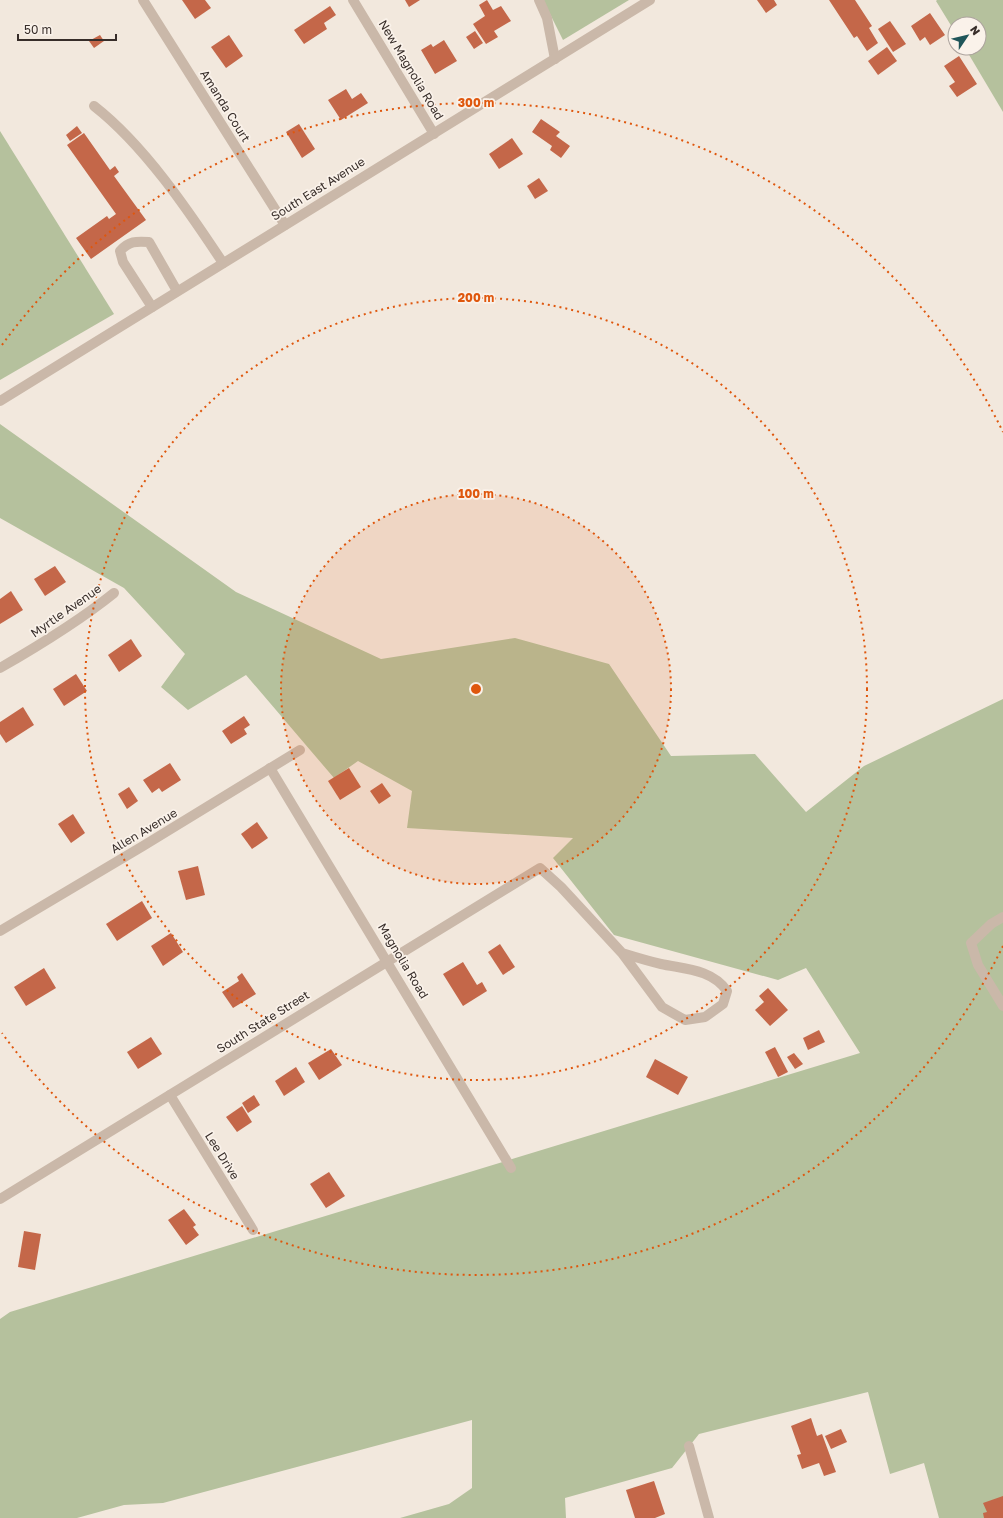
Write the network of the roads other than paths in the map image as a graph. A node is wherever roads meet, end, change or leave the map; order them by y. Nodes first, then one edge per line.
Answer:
1 (143, 0) edge
2 (353, 0) edge
3 (539, 0) edge
4 (650, 0) edge
5 (555, 59) junction
6 (94, 106) dead end
7 (434, 134) junction
8 (285, 225) junction
9 (223, 263) junction
10 (177, 291) junction
11 (152, 307) junction
12 (0, 401) edge
13 (114, 593) dead end
14 (0, 668) edge
15 (300, 750) dead end
16 (270, 768) junction
17 (1003, 917) edge
18 (0, 931) edge
19 (622, 953) junction
20 (388, 961) junction
21 (1003, 1006) edge
22 (170, 1095) junction
23 (511, 1168) dead end
24 (0, 1199) edge
25 (253, 1230) dead end
26 (689, 1446) dead end
27 (709, 1518) edge

1 - 8 street, Amanda Court
2 - 7 street, New Magnolia Road
3 - 5 street
4 - 5 street, South East Avenue
5 - 7 street, South East Avenue
6 - 9 street
7 - 8 street, South East Avenue
8 - 9 street, South East Avenue
9 - 10 street, South East Avenue
10 - 11 street, South East Avenue
10 - 11 street
11 - 12 street, South East Avenue
13 - 14 street, Myrtle Avenue
15 - 16 street, Allen Avenue
16 - 18 street, Allen Avenue
16 - 20 street, Magnolia Road
17 - 21 street
19 - 19 street
19 - 20 street, South State Street
20 - 22 street, South State Street
20 - 23 street, Magnolia Road
22 - 24 street, South State Street
22 - 25 street, Lee Drive
26 - 27 street

